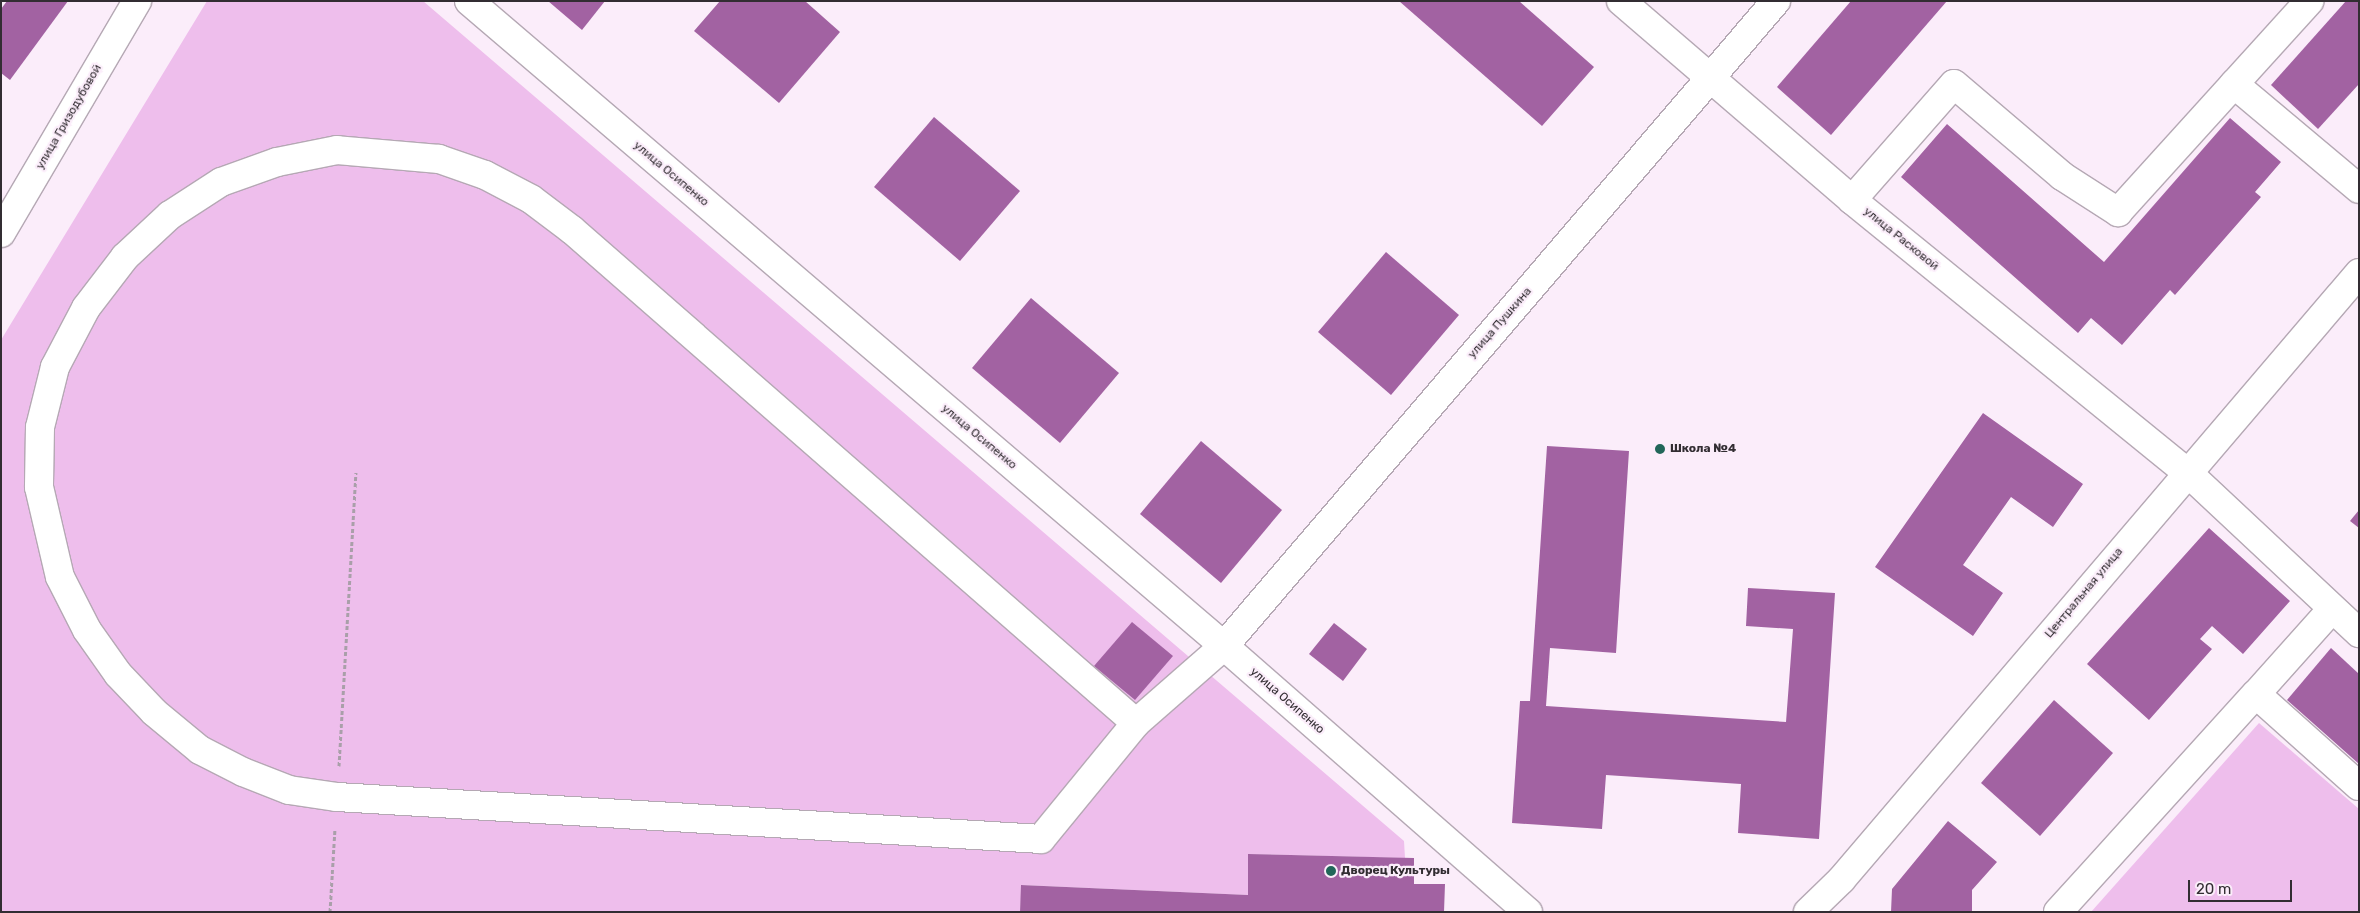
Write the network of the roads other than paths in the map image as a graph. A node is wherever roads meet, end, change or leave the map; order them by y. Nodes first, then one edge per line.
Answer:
1 (138, 1) edge
2 (469, 1) edge
3 (1621, 1) edge
4 (1776, 1) edge
5 (2309, 1) edge
6 (1710, 77) junction
7 (2234, 84) junction
8 (2359, 189) edge
9 (1852, 200) junction
10 (1, 232) edge
11 (2359, 273) edge
12 (2187, 472) junction
13 (2332, 609) junction
14 (2359, 632) edge
15 (1224, 646) junction
16 (2256, 694) junction
17 (1136, 723) junction
18 (2359, 786) edge
19 (1528, 912) edge
20 (1808, 912) edge
21 (2058, 912) edge

1 - 10 street, улица Гризодубовой
2 - 15 street, улица Осипенко
3 - 6 street, улица Расковой
4 - 6 street, улица Пушкина
5 - 7 street
6 - 9 street, улица Расковой
6 - 15 street, улица Пушкина
7 - 8 street
7 - 9 street
9 - 12 street, улица Расковой
11 - 12 street, Центральная улица
12 - 13 street, улица Расковой
12 - 20 street, Центральная улица
13 - 14 street, улица Расковой
13 - 16 street
15 - 17 street, улица Пушкина
15 - 19 street, улица Осипенко
16 - 18 street
16 - 21 street
17 - 17 street, улица Пушкина

